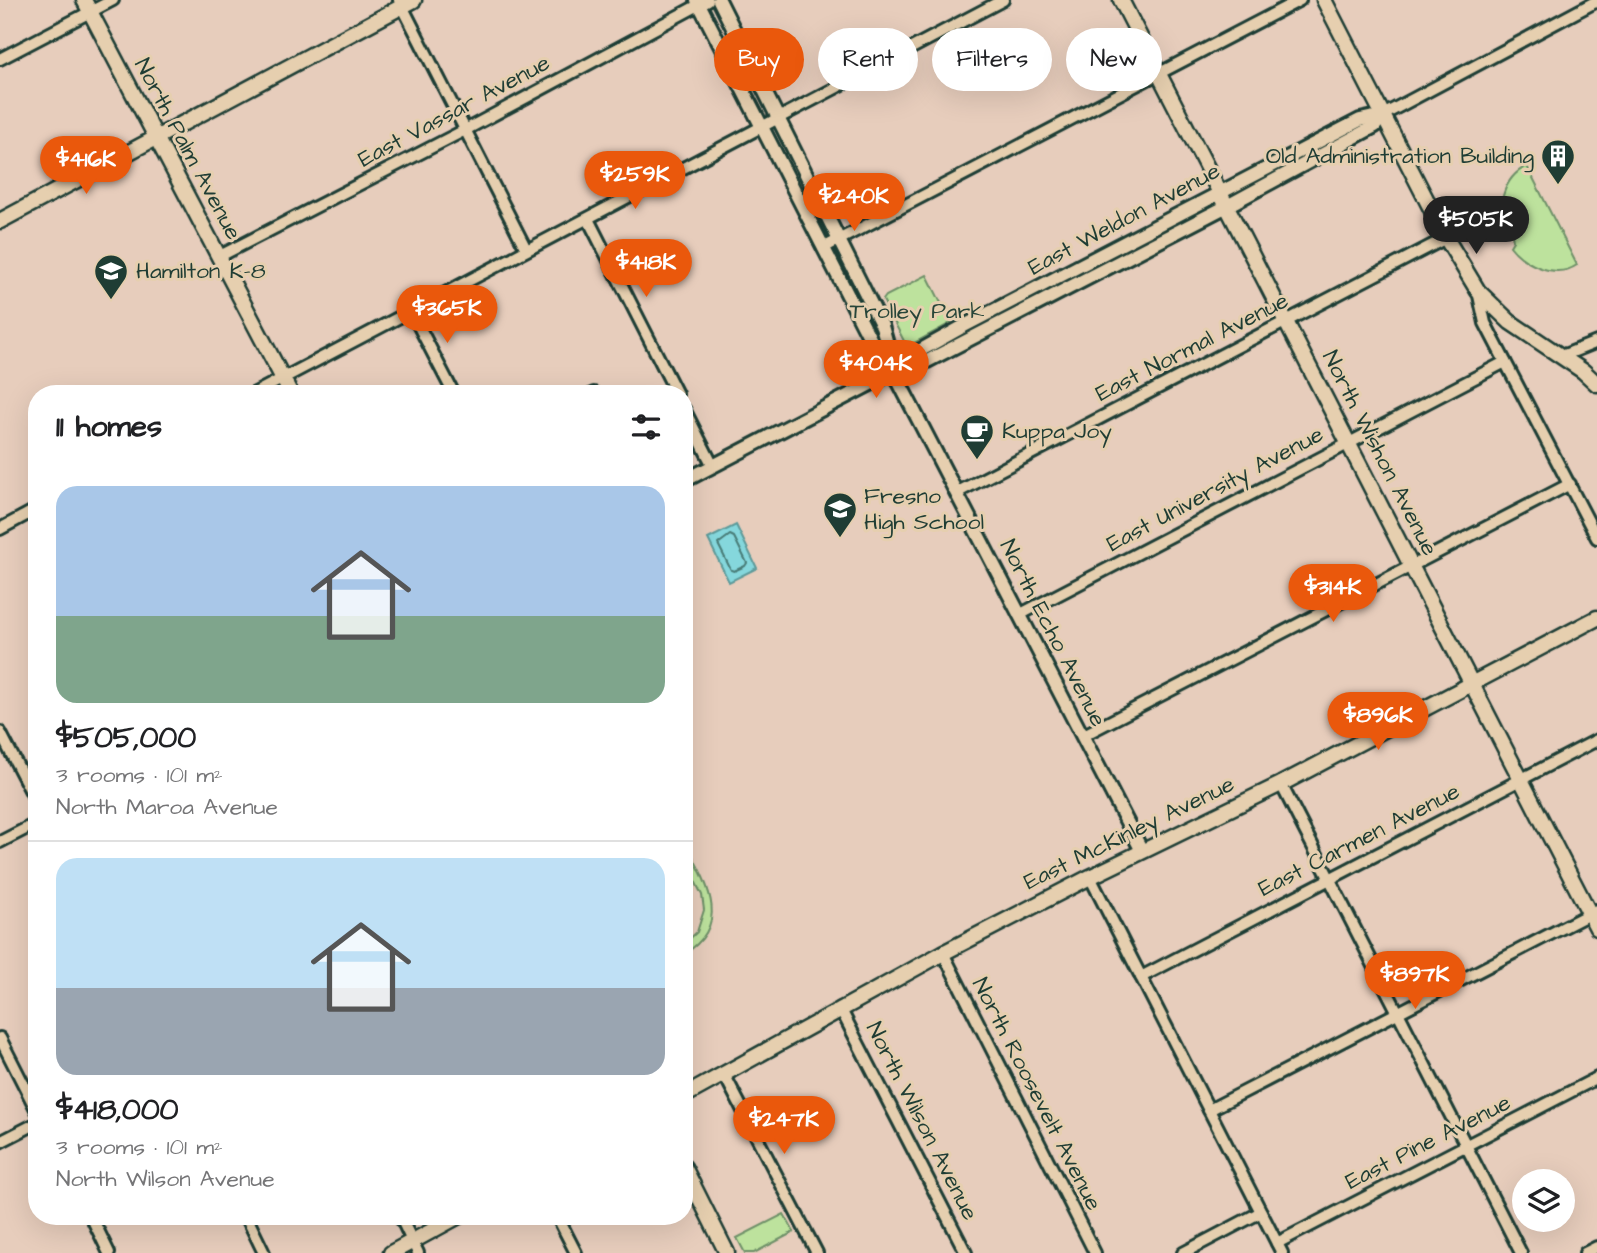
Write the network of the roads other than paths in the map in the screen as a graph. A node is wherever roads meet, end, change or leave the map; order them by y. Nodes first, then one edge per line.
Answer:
1 (113, 0) edge
2 (719, 0) edge
3 (1003, 0) edge
4 (1121, 0) edge
5 (1300, 0) edge
6 (1324, 0) edge
7 (701, 1) edge
8 (1597, 1) edge
9 (405, 2) edge
10 (87, 6) edge
11 (1135, 28) edge
12 (0, 59) edge
13 (1162, 71) edge
14 (1162, 81) edge
15 (1124, 91) edge
16 (1382, 115) junction
17 (779, 117) junction
18 (761, 125) junction
19 (467, 129) junction
20 (156, 139) junction
21 (1223, 199) junction
22 (587, 219) junction
23 (0, 221) edge
24 (1446, 238) junction
25 (839, 240) junction
26 (1120, 245) junction
27 (822, 248) junction
28 (526, 249) junction
29 (218, 257) junction
30 (1127, 258) junction
31 (1478, 291) junction
32 (1028, 293) junction
33 (1034, 305) junction
34 (411, 311) junction
35 (1287, 321) junction
36 (1597, 342) edge
37 (1562, 356) junction
38 (1505, 362) junction
39 (890, 367) junction
40 (283, 378) junction
41 (1597, 384) edge
42 (270, 385) edge
43 (286, 385) edge
44 (449, 385) edge
45 (672, 385) edge
46 (693, 427) edge
47 (1349, 443) junction
48 (713, 466) junction
49 (693, 476) edge
50 (1570, 484) junction
51 (956, 493) junction
52 (28, 514) edge
53 (0, 529) edge
54 (1597, 538) edge
55 (1411, 566) junction
56 (1019, 615) junction
57 (1597, 618) edge
58 (1472, 683) junction
59 (0, 732) edge
60 (1083, 736) junction
61 (1597, 740) edge
62 (1520, 780) junction
63 (1281, 783) junction
64 (28, 786) edge
65 (28, 828) edge
66 (0, 842) edge
67 (1142, 851) junction
68 (1090, 877) junction
69 (1329, 879) junction
70 (1593, 912) edge
71 (1597, 928) edge
72 (943, 953) junction
73 (1141, 977) junction
74 (840, 1008) junction
75 (1397, 1012) junction
76 (0, 1038) edge
77 (724, 1074) junction
78 (1597, 1078) edge
79 (693, 1091) edge
80 (28, 1093) edge
81 (1209, 1110) junction
82 (28, 1128) edge
83 (0, 1142) edge
84 (1467, 1146) junction
85 (693, 1185) edge
86 (1261, 1212) junction
87 (95, 1225) edge
88 (250, 1225) edge
89 (404, 1225) edge
90 (446, 1225) edge
91 (562, 1225) edge
92 (415, 1247) edge
93 (1280, 1248) edge
94 (109, 1253) edge
95 (264, 1253) edge
96 (391, 1253) edge
97 (576, 1253) edge
98 (727, 1253) edge
99 (817, 1253) edge
100 (966, 1253) edge
101 (1095, 1253) edge
102 (1183, 1253) edge
103 (1521, 1253) edge

1 - 10 street
2 - 17 street
3 - 17 street
4 - 11 main road, North Wishon Avenue
5 - 13 street
6 - 16 main road
7 - 18 street, North Echo Avenue
7 - 19 street, East Vassar Avenue
8 - 16 street, East Weldon Avenue
9 - 19 street
9 - 20 main road
10 - 12 street
10 - 20 main road, North Palm Avenue
14 - 21 main road, North Wishon Avenue
15 - 25 street
16 - 21 street, East Weldon Avenue
16 - 24 main road
17 - 18 street
17 - 25 street
18 - 22 street
18 - 27 street, North Echo Avenue
19 - 28 street
19 - 29 street, East Vassar Avenue
20 - 23 main road
20 - 29 main road, North Palm Avenue
21 - 26 street, East Weldon Avenue
21 - 30 street, East Weldon Avenue
21 - 35 main road, North Wishon Avenue
22 - 28 street
22 - 45 street
24 - 31 main road
24 - 35 street, East Normal Avenue
25 - 27 street
25 - 39 street
26 - 30 street
26 - 32 street, East Weldon Avenue
27 - 39 street, North Echo Avenue
28 - 34 street
29 - 40 main road, North Palm Avenue
30 - 33 street, East Weldon Avenue
31 - 37 main road
31 - 38 street
32 - 33 street
32 - 39 street, East Weldon Avenue
33 - 39 street, East Weldon Avenue
34 - 40 street
34 - 44 street
35 - 47 main road, North Wishon Avenue
35 - 51 street, East Normal Avenue
36 - 37 street
37 - 41 main road
38 - 47 street, East University Avenue
38 - 50 street
39 - 48 street, East Weldon Avenue
39 - 51 street, North Echo Avenue
40 - 42 street
40 - 43 main road, North Palm Avenue
46 - 48 street
47 - 55 main road, North Wishon Avenue
47 - 56 street, East University Avenue
48 - 49 street, East Weldon Avenue
50 - 54 street
50 - 55 street
51 - 56 street, North Echo Avenue
52 - 53 street
55 - 58 main road, North Wishon Avenue
55 - 60 street
56 - 60 street, North Echo Avenue
57 - 58 main road, East McKinley Avenue
58 - 62 main road, North Wishon Avenue
58 - 63 main road, East McKinley Avenue
59 - 64 street
60 - 67 street, North Echo Avenue
61 - 62 street, East Carmen Avenue
62 - 69 street, East Carmen Avenue
62 - 70 main road, North Wishon Avenue
63 - 67 main road, East McKinley Avenue
63 - 69 street
65 - 66 street
67 - 68 main road, East McKinley Avenue
68 - 72 main road, East McKinley Avenue
68 - 73 street
69 - 73 street, East Carmen Avenue
69 - 75 street
70 - 71 main road, North Wishon Avenue
70 - 75 street
72 - 74 main road, East McKinley Avenue
72 - 101 street, North Roosevelt Avenue
73 - 81 street
74 - 77 main road, East McKinley Avenue
74 - 100 street, North Wilson Avenue
75 - 81 street
75 - 84 street
76 - 80 street
77 - 79 main road, East McKinley Avenue
77 - 99 street
78 - 84 street, East Pine Avenue
81 - 86 street
82 - 83 street
84 - 93 street, East Pine Avenue
84 - 103 street
85 - 98 main road
86 - 93 street
86 - 102 street
87 - 94 street
88 - 95 street
89 - 92 street
90 - 92 main road
91 - 97 street
92 - 96 main road

